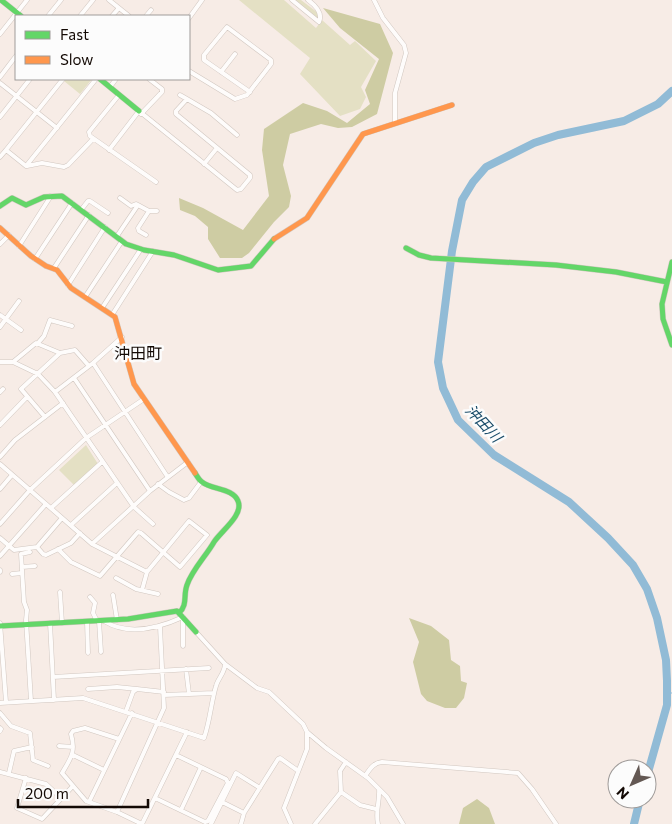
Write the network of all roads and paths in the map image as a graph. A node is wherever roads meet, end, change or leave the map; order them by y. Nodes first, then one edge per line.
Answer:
1 (1, 0) edge
2 (27, 0) edge
3 (61, 0) edge
4 (93, 0) edge
5 (109, 0) edge
6 (202, 0) edge
7 (292, 0) edge
8 (308, 0) edge
9 (374, 0) edge
10 (119, 8) junction
11 (19, 15) edge
12 (49, 15) edge
13 (81, 15) edge
14 (113, 15) edge
15 (128, 15) edge
16 (190, 17) edge
17 (15, 19) edge
18 (0, 34) edge
19 (235, 54) dead end
20 (15, 57) edge
21 (190, 72) edge
22 (221, 72) junction
23 (0, 77) edge
24 (29, 80) edge
25 (62, 80) edge
26 (97, 80) edge
27 (100, 80) edge
28 (115, 80) edge
29 (150, 80) edge
30 (0, 83) edge
31 (110, 87) junction
32 (250, 92) junction
33 (120, 95) junction
34 (180, 95) dead end
35 (16, 96) junction
36 (187, 99) junction
37 (452, 105) dead end
38 (36, 112) junction
39 (140, 112) junction
40 (0, 117) edge
41 (395, 123) junction
42 (57, 128) junction
43 (237, 135) dead end
44 (93, 139) junction
45 (216, 148) junction
46 (6, 150) junction
47 (109, 150) junction
48 (0, 157) edge
49 (204, 164) junction
50 (26, 166) junction
51 (156, 182) dead end
52 (50, 196) junction
53 (120, 198) dead end
54 (72, 203) junction
55 (138, 205) junction
56 (0, 206) edge
57 (81, 210) junction
58 (149, 211) junction
59 (157, 211) dead end
60 (108, 213) dead end
61 (88, 215) junction
62 (105, 227) junction
63 (0, 228) edge
64 (9, 235) junction
65 (117, 236) junction
66 (146, 236) dead end
67 (122, 240) junction
68 (0, 244) edge
69 (19, 246) junction
70 (406, 248) dead end
71 (140, 249) junction
72 (153, 251) junction
73 (35, 259) junction
74 (672, 262) edge
75 (54, 268) junction
76 (667, 282) junction
77 (68, 285) junction
78 (85, 297) junction
79 (19, 301) dead end
80 (102, 308) junction
81 (0, 315) edge
82 (112, 315) junction
83 (6, 319) junction
84 (72, 326) dead end
85 (0, 327) edge
86 (21, 330) dead end
87 (122, 337) junction
88 (38, 343) junction
89 (672, 345) edge
90 (60, 353) junction
91 (0, 362) edge
92 (13, 362) junction
93 (91, 365) junction
94 (38, 374) junction
95 (74, 378) junction
96 (55, 392) junction
97 (27, 397) junction
98 (144, 398) junction
99 (63, 403) junction
100 (124, 412) junction
101 (45, 416) junction
102 (0, 425) edge
103 (105, 425) junction
104 (86, 438) junction
105 (0, 457) edge
106 (102, 462) junction
107 (188, 462) junction
108 (0, 464) edge
109 (12, 475) junction
110 (167, 476) junction
111 (201, 482) junction
112 (117, 483) junction
113 (158, 484) junction
114 (0, 489) edge
115 (30, 490) junction
116 (150, 490) junction
117 (46, 504) junction
118 (132, 505) junction
119 (51, 508) junction
120 (62, 518) junction
121 (0, 524) edge
122 (153, 524) dead end
123 (71, 525) junction
124 (80, 533) junction
125 (0, 538) edge
126 (92, 544) junction
127 (9, 546) junction
128 (37, 548) junction
129 (58, 549) junction
130 (30, 552) dead end
131 (163, 552) junction
132 (0, 556) edge
133 (116, 556) junction
134 (35, 566) dead end
135 (22, 567) junction
136 (147, 572) junction
137 (22, 573) junction
138 (12, 574) dead end
139 (116, 578) dead end
140 (142, 590) junction
141 (60, 592) dead end
142 (158, 594) dead end
143 (114, 595) dead end
144 (90, 597) dead end
145 (181, 615) junction
146 (116, 620) junction
147 (100, 621) junction
148 (86, 622) junction
149 (50, 623) junction
150 (62, 623) junction
151 (26, 624) junction
152 (0, 625) edge
153 (160, 627) junction
154 (196, 632) joint
155 (183, 646) dead end
156 (101, 652) dead end
157 (88, 654) dead end
158 (226, 664) junction
159 (209, 668) dead end
160 (186, 669) junction
161 (162, 670) junction
162 (53, 677) junction
163 (88, 689) dead end
164 (137, 689) junction
165 (214, 693) junction
166 (164, 694) junction
167 (189, 694) junction
168 (54, 700) junction
169 (31, 701) junction
170 (6, 702) junction
171 (0, 703) edge
172 (126, 712) junction
173 (0, 713) edge
174 (132, 713) junction
175 (159, 722) junction
176 (187, 732) junction
177 (307, 732) junction
178 (119, 739) junction
179 (59, 746) dead end
180 (32, 747) junction
181 (73, 747) junction
182 (72, 755) junction
183 (176, 755) junction
184 (346, 762) junction
185 (48, 766) dead end
186 (202, 767) junction
187 (104, 770) junction
188 (297, 770) junction
189 (0, 772) edge
190 (9, 773) junction
191 (366, 776) junction
192 (26, 778) junction
193 (72, 787) junction
194 (260, 788) junction
195 (379, 789) junction
196 (342, 792) junction
197 (61, 798) junction
198 (155, 798) junction
199 (89, 802) junction
200 (222, 802) junction
201 (376, 809) junction
202 (181, 810) junction
203 (117, 812) junction
204 (244, 813) junction
205 (142, 824) edge
206 (211, 824) edge
207 (241, 824) edge
208 (291, 824) edge
209 (315, 824) edge
210 (378, 824) edge
211 (403, 824) edge
212 (556, 824) edge

1 - 11 street
2 - 11 street
3 - 12 street
4 - 13 street
5 - 10 street
6 - 16 street
7 - 8 street
9 - 41 street
10 - 14 street
10 - 15 street
17 - 18 street
19 - 22 street
20 - 23 street
21 - 32 street
22 - 32 street
22 - 32 street
24 - 35 street
25 - 38 street
26 - 42 street
27 - 31 street
28 - 31 street
29 - 39 street
30 - 35 street
31 - 33 street
33 - 39 street
33 - 44 street
34 - 36 street
35 - 38 street
35 - 40 street
36 - 43 street
36 - 45 street
37 - 41 street
38 - 42 street
38 - 46 street
39 - 47 street
39 - 49 street
41 - 72 street
42 - 50 street
44 - 47 street
44 - 50 street
45 - 49 street
45 - 49 street
46 - 48 street
46 - 50 street
47 - 51 street
52 - 54 street
52 - 56 street
52 - 69 street
53 - 55 street
54 - 57 street
54 - 73 street
55 - 58 street
55 - 65 street
57 - 60 street
57 - 61 street
58 - 59 street
58 - 66 street
61 - 62 street
61 - 75 street
62 - 65 street
62 - 77 street
63 - 64 street
64 - 68 street
64 - 69 street
65 - 67 street
67 - 71 street
67 - 78 street
69 - 73 street
70 - 76 street
71 - 72 street
71 - 80 street
72 - 82 street
73 - 75 street
74 - 76 street
75 - 77 street
76 - 89 street
77 - 78 street
78 - 80 street
79 - 83 street
80 - 82 street
81 - 83 street
82 - 87 street
83 - 85 street
83 - 86 street
84 - 88 street
87 - 93 street
87 - 98 street
88 - 90 street
88 - 92 street
90 - 93 street
90 - 94 street
91 - 92 street
92 - 94 street
93 - 95 street
93 - 100 street
94 - 96 street
94 - 97 street
95 - 96 street
95 - 103 street
96 - 99 street
97 - 101 street
97 - 102 street
98 - 100 street
98 - 107 street
99 - 101 street
99 - 104 street
100 - 103 street
100 - 110 street
101 - 105 street
103 - 104 street
103 - 116 street
104 - 106 street
104 - 115 street
106 - 112 street
106 - 119 street
107 - 110 street
107 - 111 street
108 - 109 street
109 - 114 street
109 - 115 street
110 - 113 street
111 - 113 street
111 - 145 street
112 - 118 street
112 - 123 street
113 - 116 street
115 - 117 street
115 - 121 street
116 - 118 street
117 - 119 street
117 - 127 street
118 - 122 street
118 - 126 street
119 - 120 street
120 - 123 street
120 - 128 street
123 - 124 street
124 - 126 street
124 - 129 street
125 - 127 street
126 - 133 street
127 - 128 street
127 - 132 street
128 - 129 street
129 - 133 street
130 - 135 street
131 - 131 street
131 - 133 street
131 - 136 street
133 - 136 street
134 - 135 street
135 - 137 street
136 - 140 street
137 - 138 street
137 - 151 street
139 - 140 street
140 - 142 street
141 - 150 street
143 - 146 street
144 - 147 street
145 - 146 street
145 - 153 street
145 - 154 street
145 - 155 street
146 - 147 street
147 - 148 street
147 - 153 street
147 - 156 street
148 - 150 street
148 - 157 street
149 - 150 street
149 - 151 street
149 - 162 street
151 - 152 street
151 - 169 street
152 - 170 street
153 - 161 street
154 - 158 street
158 - 165 street
158 - 177 street
159 - 160 street
160 - 161 street
160 - 167 street
161 - 162 street
161 - 166 street
162 - 168 street
163 - 164 street
164 - 166 street
164 - 172 street
165 - 167 street
165 - 176 street
166 - 167 street
166 - 175 street
168 - 169 street
168 - 172 street
169 - 170 street
170 - 171 street
172 - 174 street
173 - 180 street
174 - 175 street
174 - 178 street
175 - 176 street
175 - 203 street
176 - 183 street
177 - 184 street
177 - 188 street
178 - 181 street
178 - 187 street
179 - 181 street
180 - 185 street
180 - 190 street
181 - 182 street
182 - 187 street
182 - 193 street
183 - 186 street
183 - 198 street
184 - 191 street
184 - 196 street
186 - 202 street
186 - 202 street
187 - 199 street
188 - 194 street
188 - 208 street
189 - 190 street
190 - 192 street
191 - 195 street
191 - 212 street
192 - 197 street
192 - 197 street
193 - 197 street
193 - 199 street
194 - 200 street
194 - 204 street
195 - 201 street
195 - 211 street
196 - 201 street
196 - 209 street
198 - 202 street
198 - 205 street
199 - 203 street
200 - 204 street
200 - 206 street
201 - 210 street
203 - 205 street
204 - 207 street

